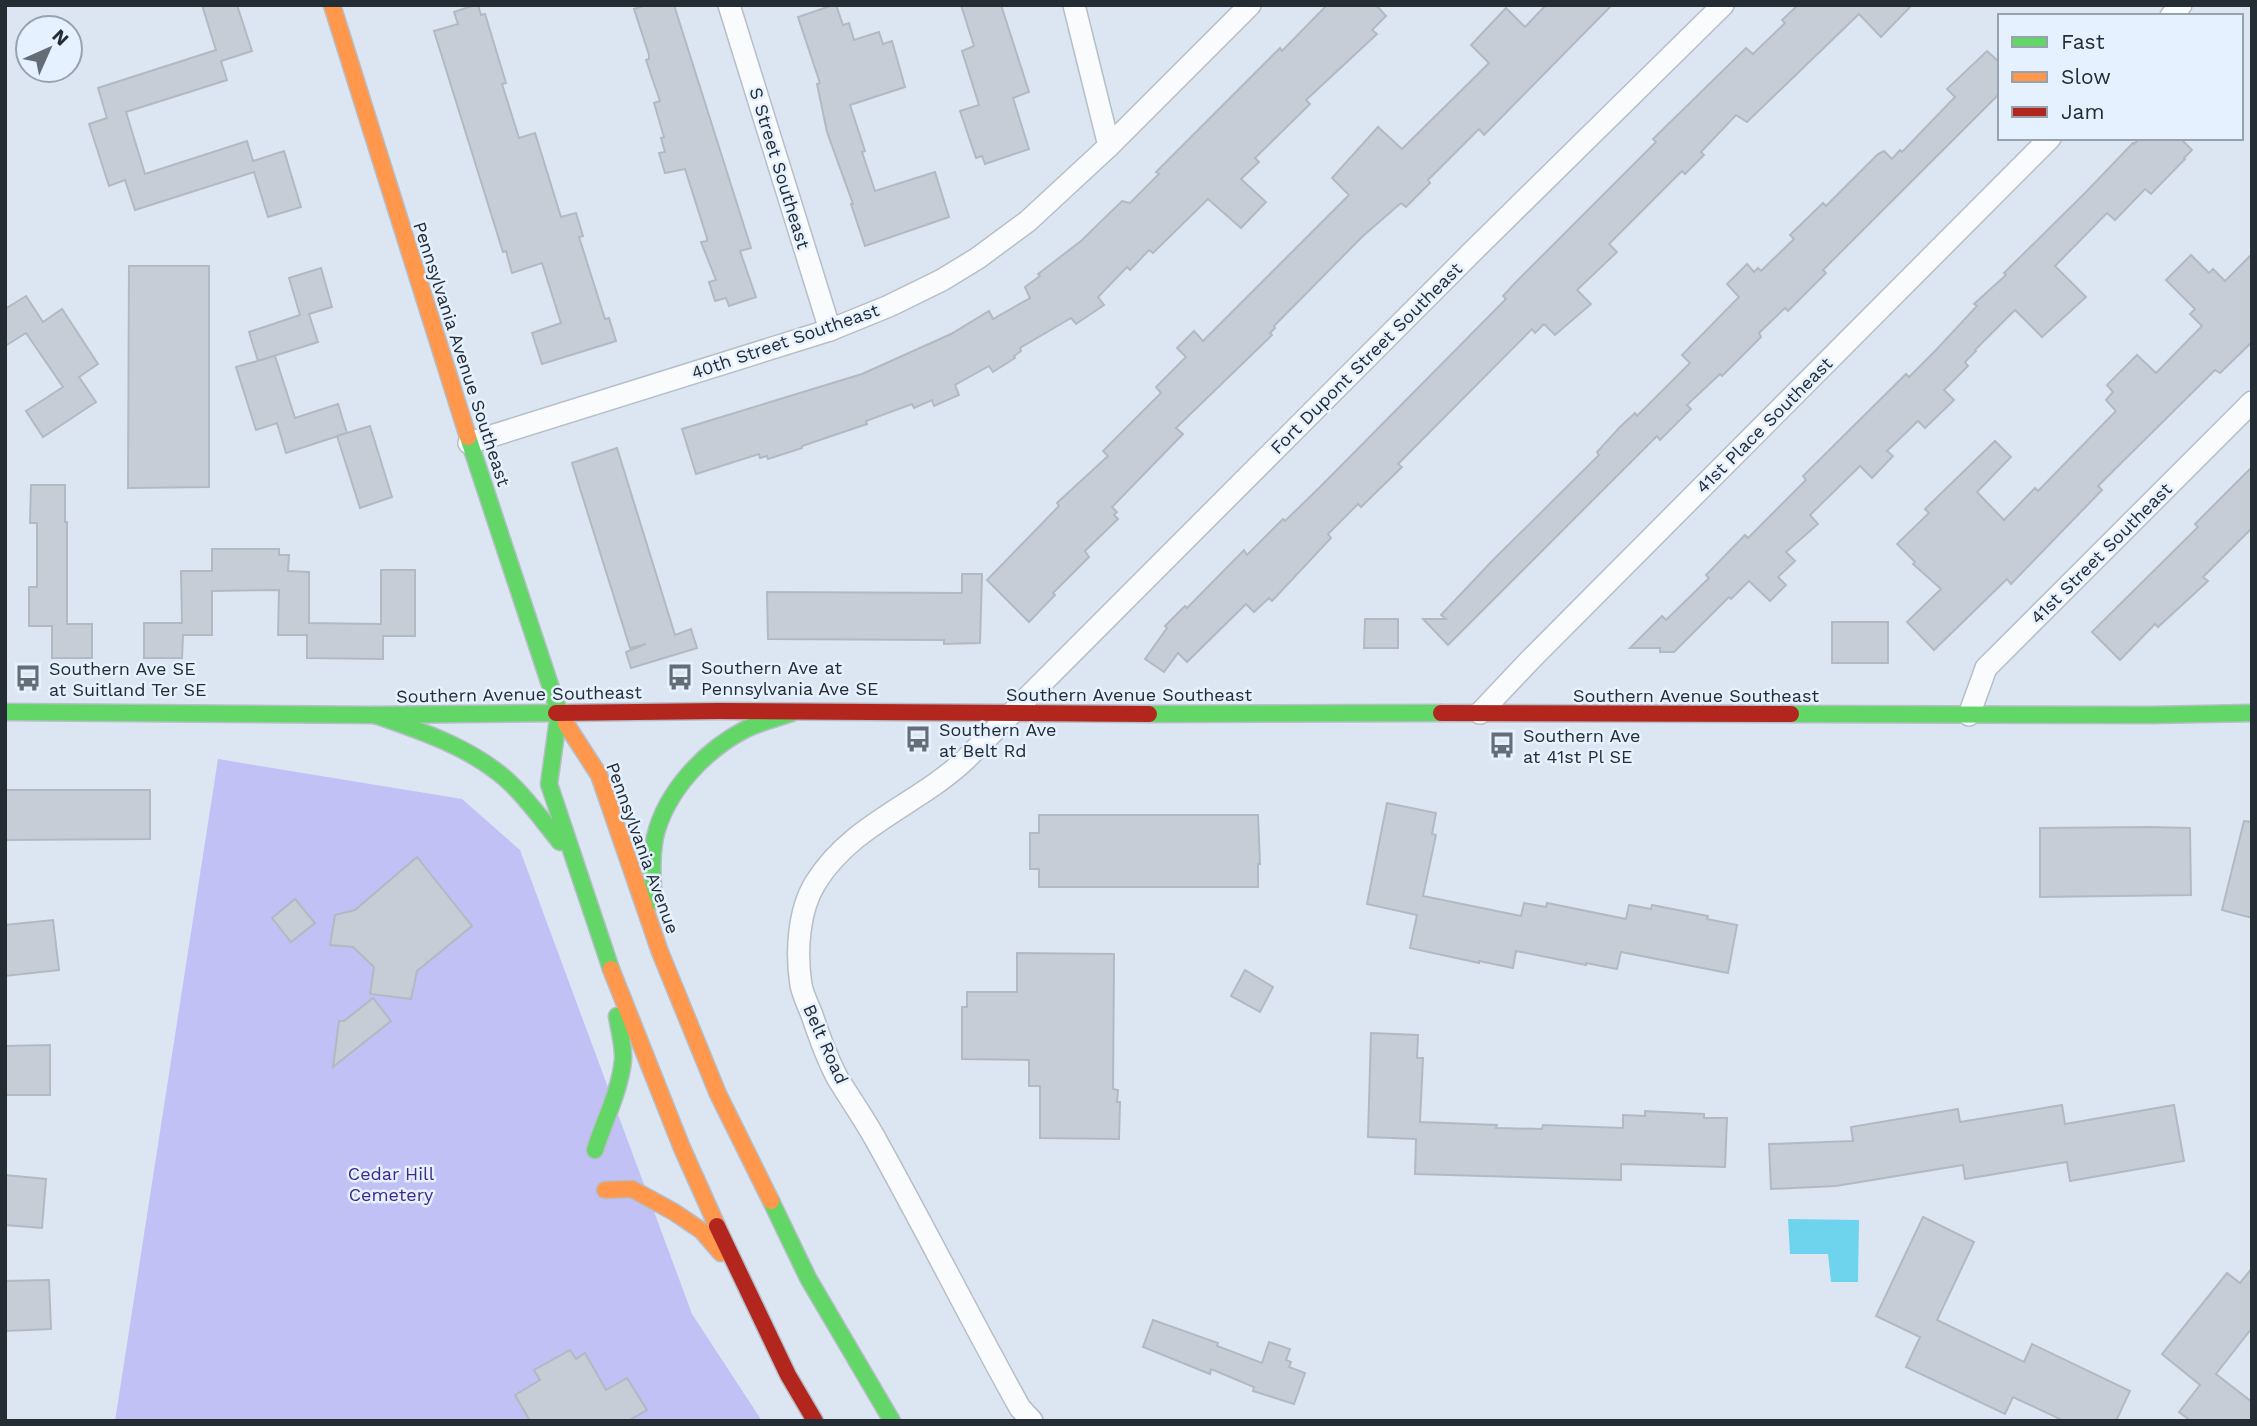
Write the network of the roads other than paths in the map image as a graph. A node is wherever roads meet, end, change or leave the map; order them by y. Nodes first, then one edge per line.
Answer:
1 (332, 5) edge
2 (729, 5) edge
3 (1074, 5) edge
4 (1250, 5) edge
5 (1723, 5) edge
6 (2048, 140) edge
7 (1109, 146) junction
8 (830, 330) junction
9 (2252, 402) edge
10 (469, 443) junction
11 (5, 712) edge
12 (559, 712) junction
13 (792, 713) junction
14 (1010, 713) junction
15 (1480, 713) junction
16 (2252, 713) edge
17 (375, 715) junction
18 (1969, 715) junction
19 (575, 860) junction
20 (660, 951) junction
21 (608, 962) junction
22 (596, 1150) dead end
23 (605, 1190) dead end
24 (738, 1273) junction
25 (889, 1415) edge
26 (815, 1421) edge
27 (868, 1421) edge
28 (1032, 1421) edge

1 - 10 main road, Pennsylvania Avenue Southeast
2 - 8 street, S Street Southeast
3 - 7 street
4 - 7 street, 40th Street Southeast
5 - 14 street, Fort Dupont Street Southeast
6 - 15 street, 41st Place Southeast
7 - 8 street, 40th Street Southeast
8 - 10 street, 40th Street Southeast
9 - 18 street, 41st Street Southeast
10 - 12 main road, Pennsylvania Avenue Southeast
11 - 17 main road, Southern Avenue Southeast
12 - 13 main road, Southern Avenue Southeast
12 - 17 main road, Southern Avenue Southeast
12 - 19 main road
12 - 20 main road, Pennsylvania Avenue
13 - 14 main road, Southern Avenue Southeast
13 - 20 main road
14 - 15 main road, Southern Avenue Southeast
14 - 28 street, Belt Road
15 - 18 main road, Southern Avenue Southeast
16 - 18 main road, Southern Avenue Southeast
17 - 19 main road
19 - 21 main road
20 - 25 main road, Pennsylvania Avenue
21 - 22 main road
21 - 24 main road
23 - 24 main road
24 - 26 main road
25 - 27 main road

